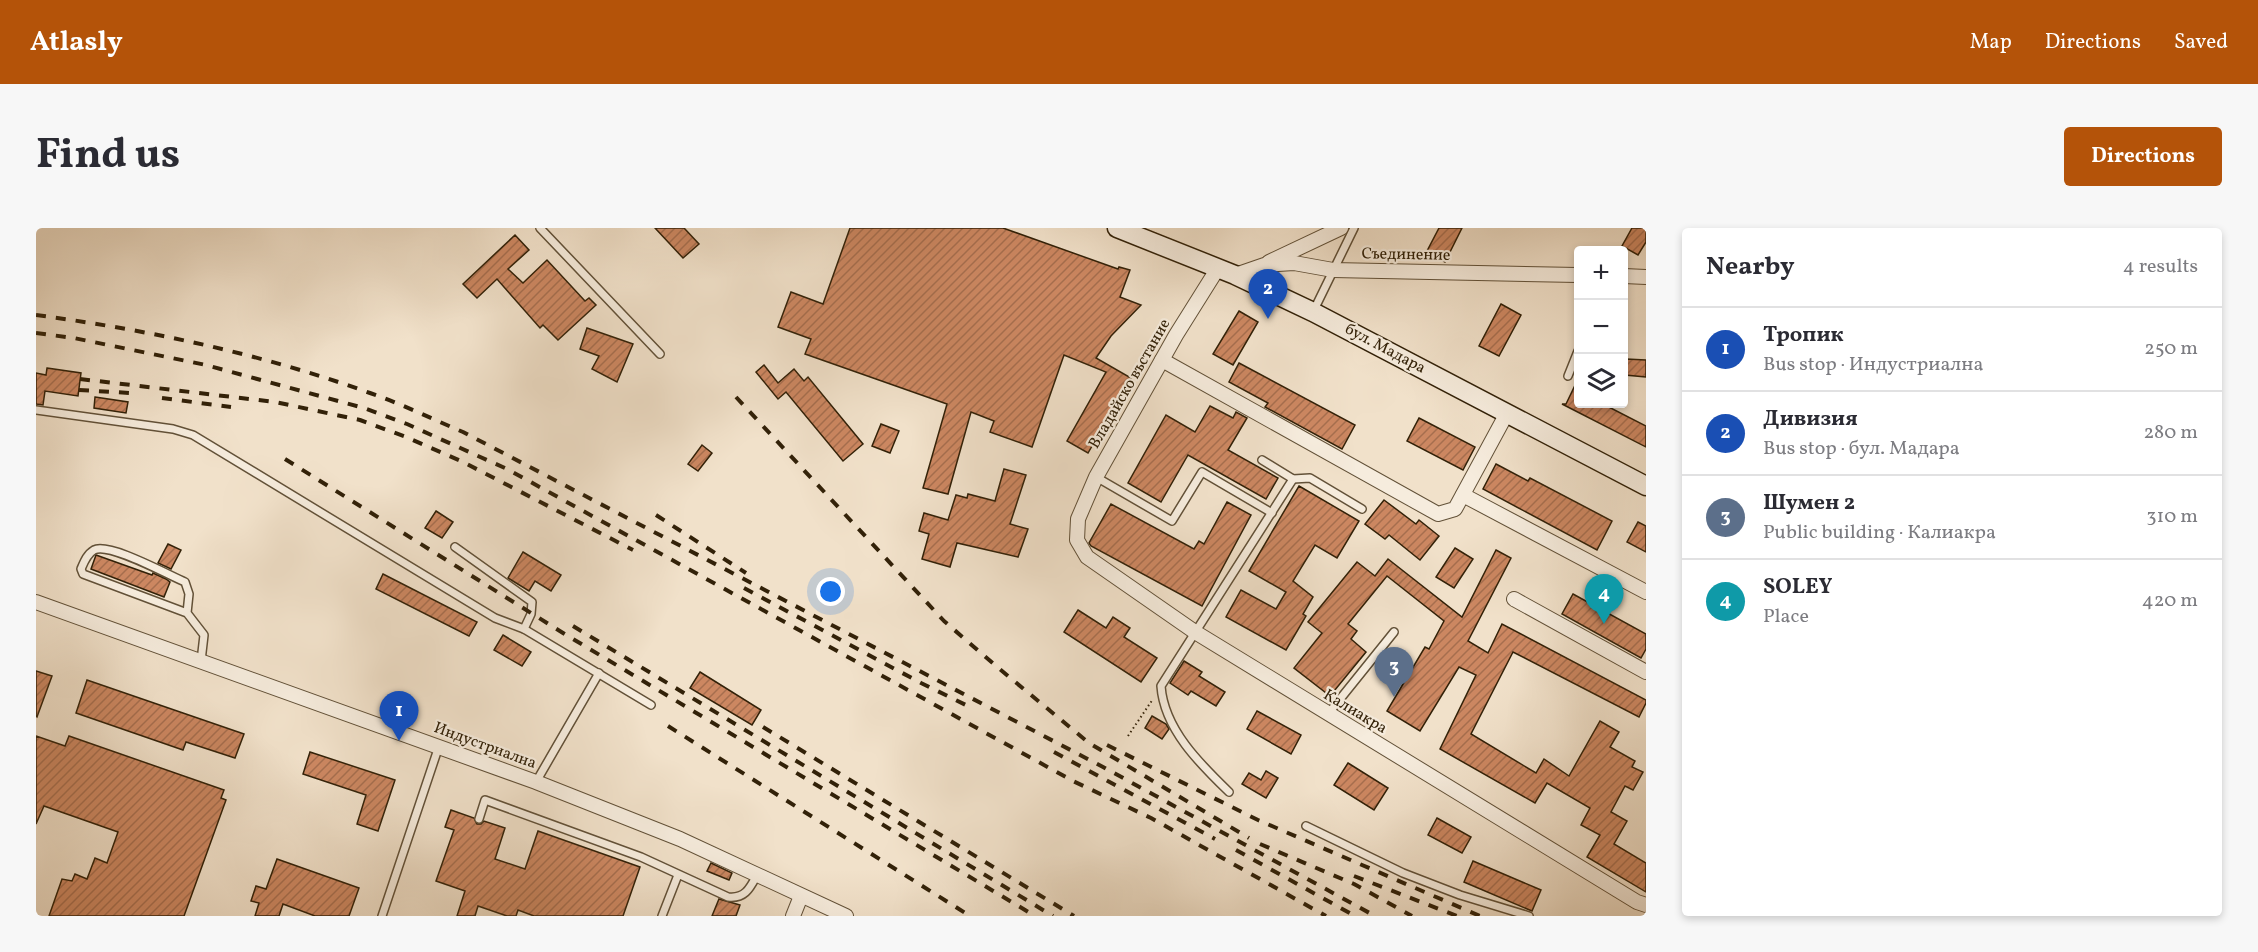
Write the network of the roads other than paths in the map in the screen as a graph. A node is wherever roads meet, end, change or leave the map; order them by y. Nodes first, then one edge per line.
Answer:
1 (540, 228) edge
2 (1117, 228) edge
3 (1341, 228) edge
4 (1354, 228) edge
5 (1264, 265) junction
6 (1218, 268) junction
7 (1333, 270) junction
8 (1235, 275) junction
9 (1574, 275) edge
10 (1628, 276) edge
11 (1646, 277) edge
12 (1313, 312) junction
13 (660, 354) dead end
14 (1577, 354) edge
15 (1162, 360) junction
16 (1568, 376) dead end
17 (36, 410) edge
18 (1507, 413) junction
19 (1262, 460) dead end
20 (1096, 477) junction
21 (1293, 479) junction
22 (1646, 486) edge
23 (1463, 495) junction
24 (1362, 509) dead end
25 (1272, 513) junction
26 (1078, 519) joint
27 (455, 547) dead end
28 (1646, 592) edge
29 (1514, 599) dead end
30 (36, 602) edge
31 (187, 614) junction
32 (524, 629) junction
33 (1195, 632) junction
34 (1394, 633) dead end
35 (201, 661) junction
36 (1646, 672) edge
37 (599, 673) junction
38 (651, 705) dead end
39 (1328, 714) junction
40 (439, 746) junction
41 (536, 782) junction
42 (1229, 792) dead end
43 (479, 819) dead end
44 (1306, 826) dead end
45 (678, 875) junction
46 (757, 875) junction
47 (801, 896) junction
48 (1646, 905) edge
49 (382, 916) edge
50 (662, 916) edge
51 (793, 916) edge
52 (846, 916) edge
53 (1529, 916) edge

1 - 13 lane
2 - 6 main road, бул. Мадара
3 - 5 street
4 - 7 lane
5 - 7 street, Съединение
5 - 8 street, Съединение
6 - 8 main road, бул. Мадара
6 - 15 street, Владайско въстание
7 - 9 street, Съединение
7 - 12 lane
8 - 12 main road, бул. Мадара
10 - 11 street
12 - 18 main road, бул. Мадара
14 - 16 lane
15 - 20 street, Владайско въстание
15 - 23 street
17 - 32 lane
18 - 22 main road, бул. Мадара
18 - 23 street
19 - 21 lane
20 - 25 lane
20 - 26 street, Владайско въстание
21 - 24 lane
21 - 25 lane
23 - 28 street
25 - 33 lane
26 - 33 street, Калиакра
27 - 32 lane
29 - 36 street
30 - 35 street, Индустриална
31 - 31 lane
31 - 35 lane
32 - 37 lane
33 - 39 street, Калиакра
33 - 42 lane
34 - 39 lane
35 - 40 street, Индустриална
37 - 38 lane
37 - 41 lane
39 - 48 street, Калиакра
40 - 41 street, Индустриална
40 - 49 lane
41 - 46 street, Индустриална
43 - 45 lane
44 - 53 lane
45 - 46 lane
45 - 50 lane
46 - 47 street, Индустриална
47 - 51 street
47 - 52 street, Индустриална

